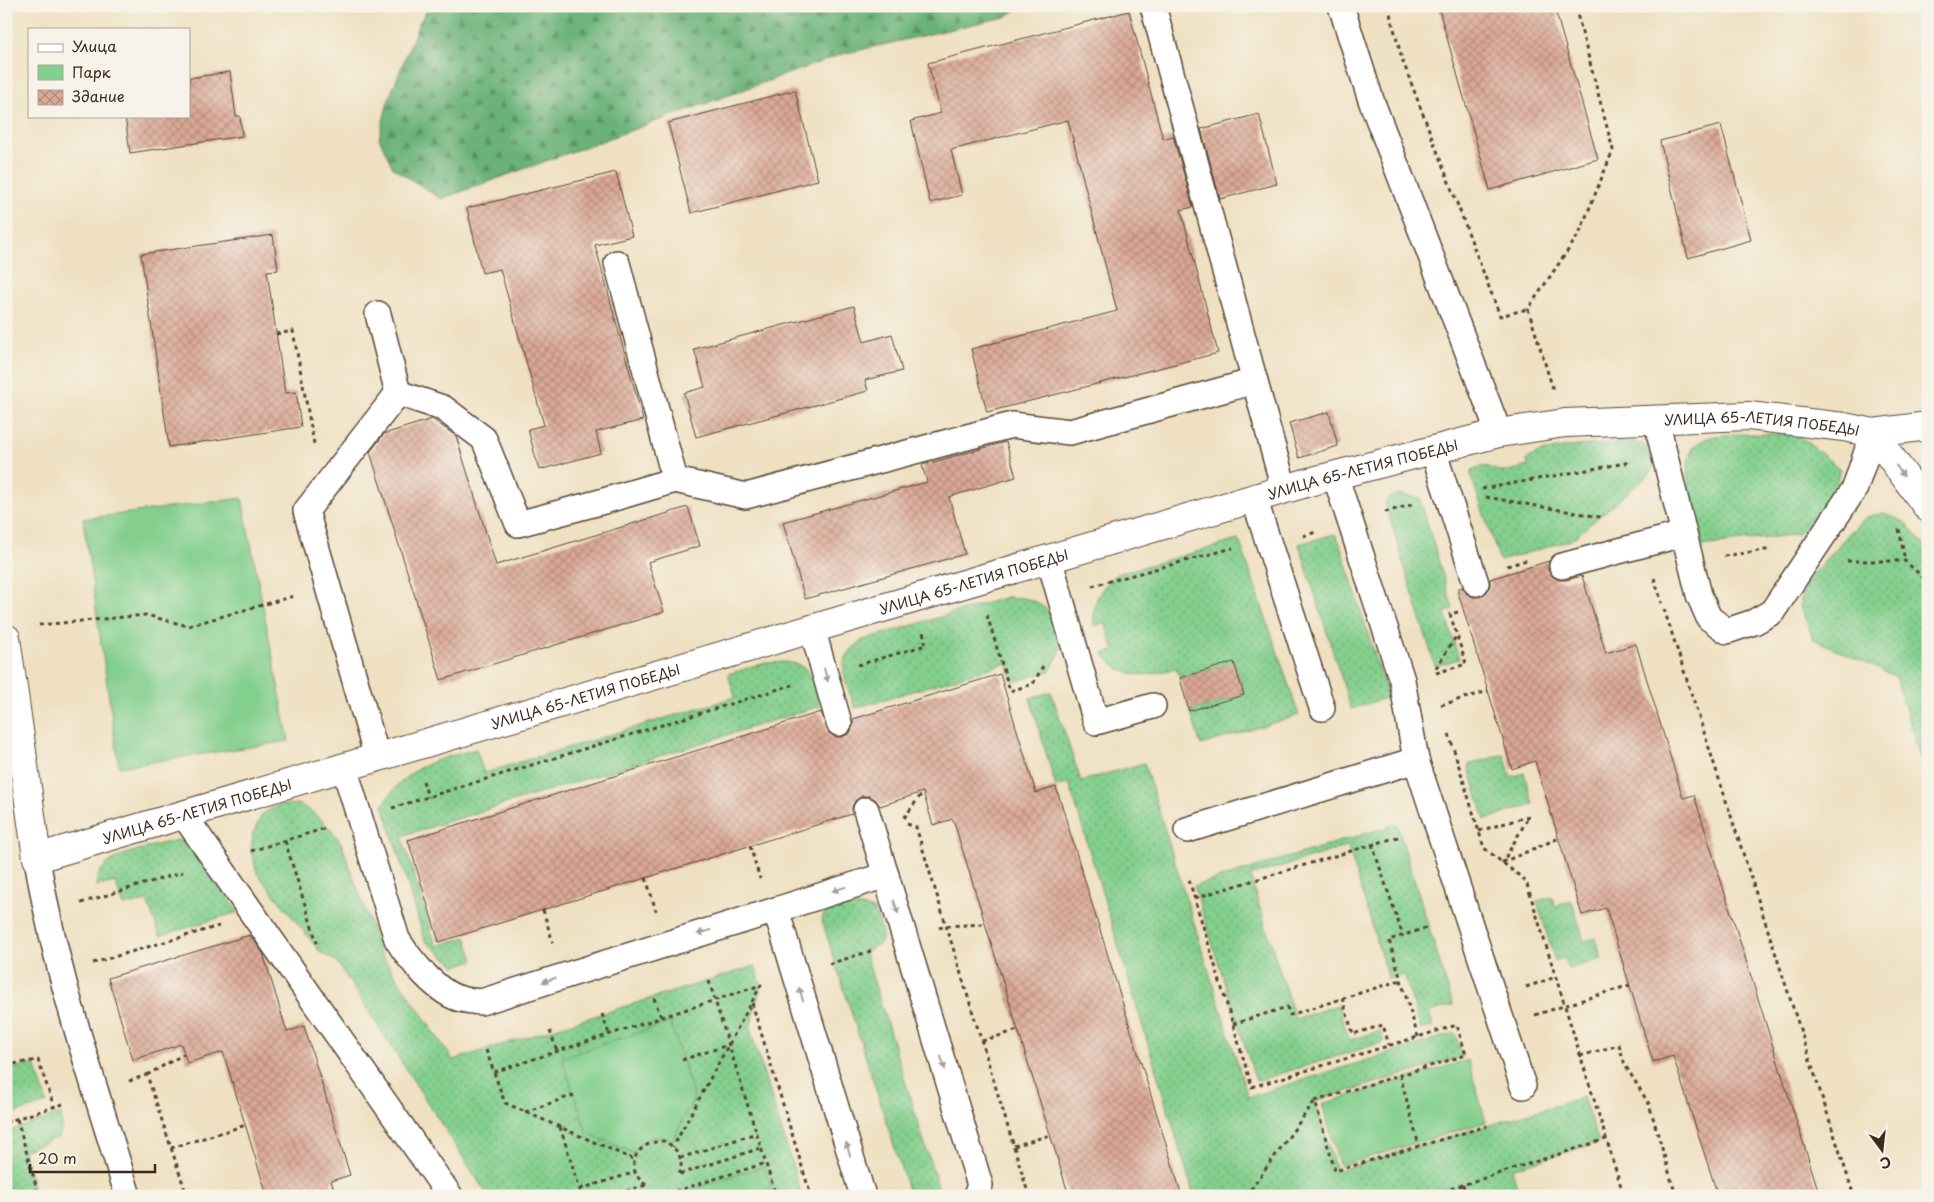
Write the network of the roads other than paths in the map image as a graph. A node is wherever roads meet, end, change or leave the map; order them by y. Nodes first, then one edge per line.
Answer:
1 (1153, 6) edge
2 (1341, 6) edge
3 (617, 263) dead end
4 (378, 314) dead end
5 (1255, 381) junction
6 (398, 393) junction
7 (1656, 420) junction
8 (1928, 426) edge
9 (1499, 433) junction
10 (1873, 434) junction
11 (1433, 450) junction
12 (1335, 475) junction
13 (675, 480) junction
14 (1284, 489) junction
15 (1254, 498) junction
16 (1928, 508) edge
17 (1683, 534) junction
18 (1049, 558) junction
19 (1562, 566) dead end
20 (1476, 583) dead end
21 (812, 628) junction
22 (6, 638) edge
23 (1153, 706) dead end
24 (1322, 708) dead end
25 (839, 723) dead end
26 (377, 757) junction
27 (1416, 760) junction
28 (344, 767) junction
29 (866, 810) dead end
30 (183, 814) junction
31 (1187, 830) dead end
32 (37, 858) junction
33 (886, 875) junction
34 (776, 910) junction
35 (1523, 1086) dead end
36 (128, 1196) edge
37 (450, 1196) edge
38 (863, 1196) edge
39 (976, 1196) edge

1 - 5 lane
2 - 9 lane
3 - 13 lane
4 - 6 lane
5 - 13 lane
5 - 14 lane
6 - 13 lane
6 - 26 lane
7 - 9 street, УЛИЦА 65-ЛЕТИЯ ПОБЕДЫ
7 - 10 street, УЛИЦА 65-ЛЕТИЯ ПОБЕДЫ
7 - 17 lane
8 - 10 street, УЛИЦА 65-ЛЕТИЯ ПОБЕДЫ
9 - 11 street, УЛИЦА 65-ЛЕТИЯ ПОБЕДЫ
10 -> 16 street
10 - 17 lane
11 - 12 street, УЛИЦА 65-ЛЕТИЯ ПОБЕДЫ
11 - 20 lane
12 - 14 street, УЛИЦА 65-ЛЕТИЯ ПОБЕДЫ
12 - 27 lane
14 - 15 street, УЛИЦА 65-ЛЕТИЯ ПОБЕДЫ
15 - 18 street, УЛИЦА 65-ЛЕТИЯ ПОБЕДЫ
15 - 24 lane
17 - 19 lane
18 - 21 street, УЛИЦА 65-ЛЕТИЯ ПОБЕДЫ
18 - 23 lane
21 - 25 lane
21 - 26 street, УЛИЦА 65-ЛЕТИЯ ПОБЕДЫ
22 - 32 street
26 - 28 street, УЛИЦА 65-ЛЕТИЯ ПОБЕДЫ
27 - 31 lane
27 - 35 lane
28 - 30 street, УЛИЦА 65-ЛЕТИЯ ПОБЕДЫ
34 -> 28 lane
29 - 33 lane
30 - 32 street, УЛИЦА 65-ЛЕТИЯ ПОБЕДЫ
30 - 37 lane
32 - 36 lane
33 -> 34 lane
33 -> 39 lane
38 -> 34 lane

